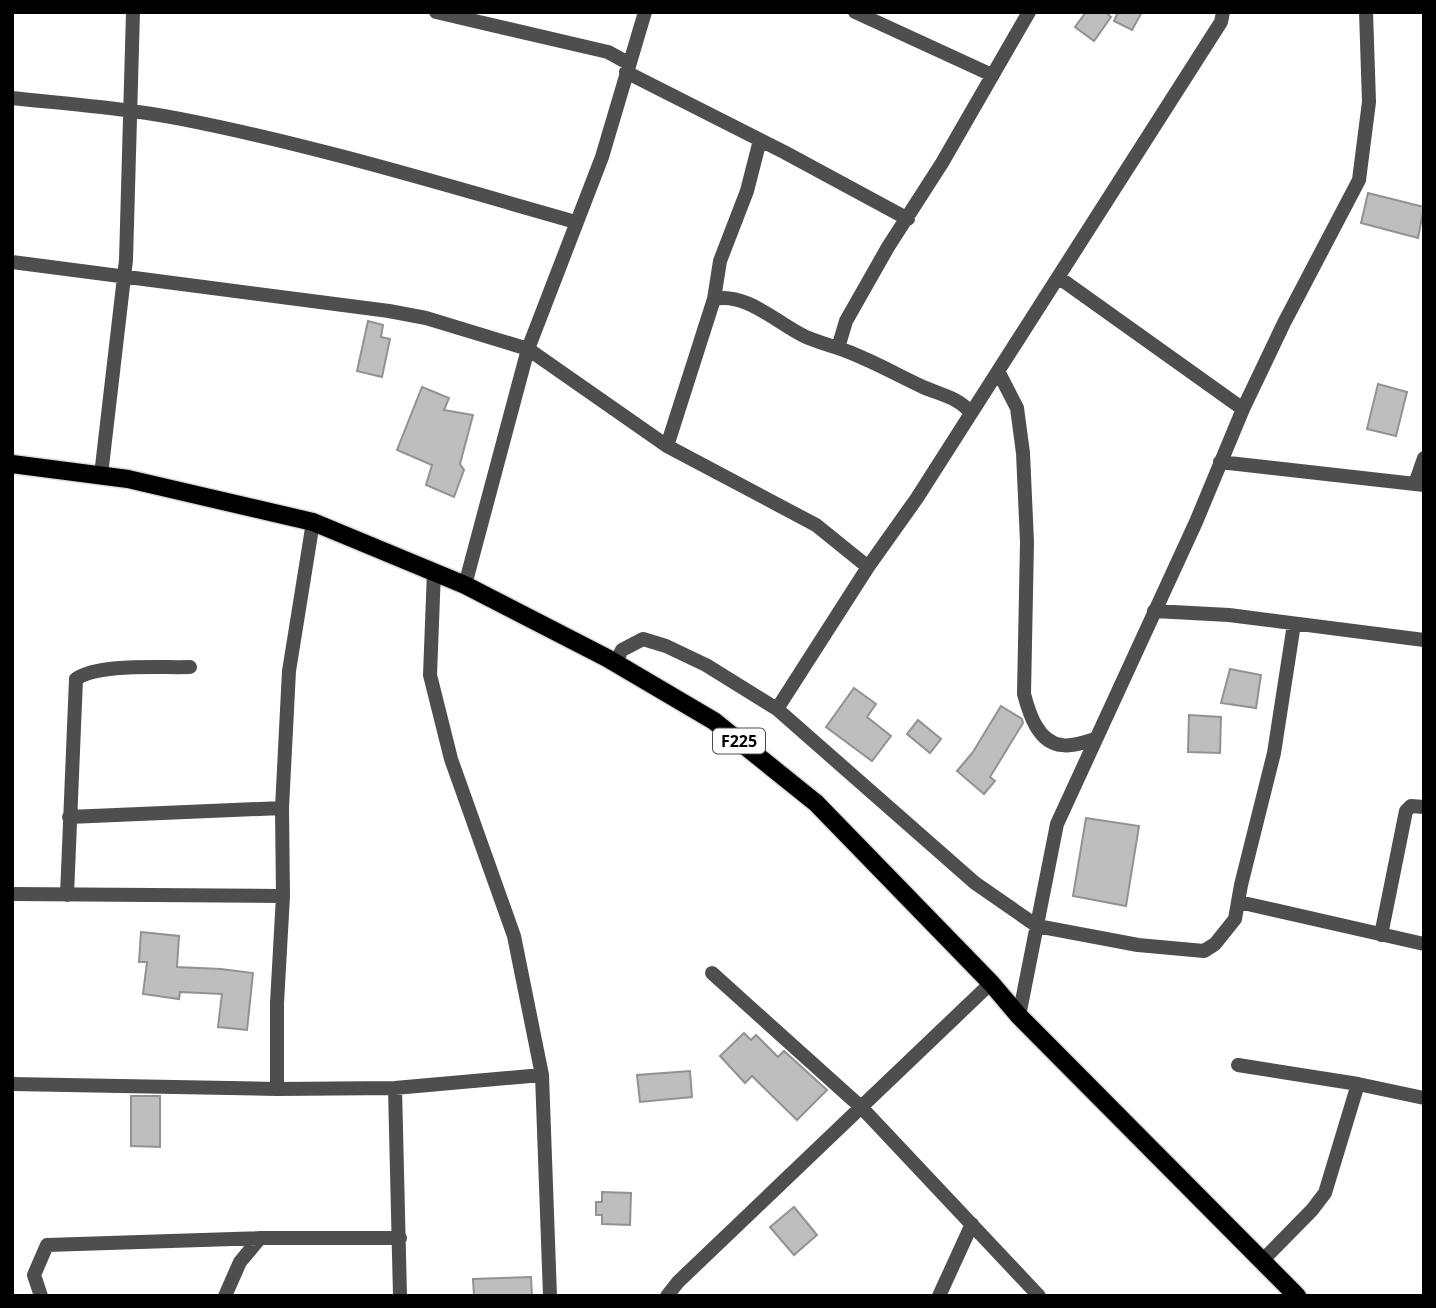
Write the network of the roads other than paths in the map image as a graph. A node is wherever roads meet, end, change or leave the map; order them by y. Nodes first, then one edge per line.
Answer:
1 (132, 12) edge
2 (436, 12) edge
3 (645, 12) edge
4 (855, 12) edge
5 (1030, 12) edge
6 (1223, 12) edge
7 (1366, 12) edge
8 (484, 18) edge
9 (627, 67) junction
10 (992, 75) junction
11 (12, 97) edge
12 (129, 110) junction
13 (760, 140) junction
14 (908, 219) junction
15 (576, 222) junction
16 (12, 262) edge
17 (124, 276) junction
18 (1058, 277) junction
19 (714, 299) junction
20 (838, 348) junction
21 (528, 349) junction
22 (998, 371) junction
23 (1243, 409) junction
24 (971, 412) junction
25 (667, 446) junction
26 (1424, 458) edge
27 (1220, 462) junction
28 (12, 464) edge
29 (101, 475) junction
30 (1420, 485) edge
31 (313, 522) junction
32 (869, 567) junction
33 (434, 571) junction
34 (465, 585) junction
35 (1154, 611) junction
36 (1294, 624) junction
37 (1424, 640) edge
38 (615, 663) junction
39 (190, 667) dead end
40 (777, 709) junction
41 (1095, 739) junction
42 (1424, 807) edge
43 (282, 808) junction
44 (69, 817) junction
45 (12, 894) edge
46 (67, 895) junction
47 (283, 896) junction
48 (1239, 902) junction
49 (1037, 926) junction
50 (1381, 935) junction
51 (1424, 944) edge
52 (712, 974) dead end
53 (991, 983) junction
54 (1019, 1016) junction
55 (1238, 1065) dead end
56 (542, 1075) junction
57 (12, 1084) edge
58 (1358, 1084) junction
59 (395, 1088) junction
60 (277, 1089) junction
61 (1424, 1098) edge
62 (862, 1108) junction
63 (972, 1224) junction
64 (260, 1238) junction
65 (400, 1238) junction
66 (1262, 1261) junction
67 (41, 1296) edge
68 (225, 1296) edge
69 (400, 1296) edge
70 (551, 1296) edge
71 (667, 1296) edge
72 (939, 1296) edge
73 (1039, 1296) edge
74 (1297, 1296) edge

1 - 12 street
2 - 8 street
3 - 9 street
4 - 10 street
5 - 10 street
6 - 18 street
7 - 23 street
8 - 9 street
9 - 13 street
9 - 15 street
10 - 14 street
11 - 12 street
12 - 15 street
12 - 17 street
13 - 14 street
13 - 19 street
14 - 20 street
15 - 21 street
16 - 17 street
17 - 21 street
17 - 29 street
18 - 22 street
18 - 23 street
19 - 20 street
19 - 25 street
20 - 24 street
21 - 25 street
21 - 34 street
22 - 24 street
22 - 41 street
23 - 27 street
24 - 32 street
25 - 32 street
26 - 30 street
27 - 30 street
27 - 35 street
28 - 29 main road, F225
29 - 31 main road, F225
31 - 33 main road, F225
31 - 43 street
32 - 40 street
33 - 34 main road, F225
33 - 56 street
34 - 38 main road, F225
35 - 36 street
35 - 41 street
36 - 37 street
36 - 48 street
38 - 40 street
38 - 53 main road, F225
39 - 44 street
40 - 49 street
41 - 49 street
42 - 50 street
43 - 44 street
43 - 47 street
44 - 46 street
45 - 46 street
46 - 47 street
47 - 60 street
48 - 49 street
48 - 50 street
49 - 54 street
50 - 51 street
52 - 62 street
53 - 54 main road, F225
53 - 62 street
54 - 66 main road, F225
55 - 58 street
56 - 59 street
56 - 70 street
57 - 60 street
58 - 61 street
58 - 66 street
59 - 60 street
59 - 65 street
62 - 63 street
62 - 71 street
63 - 72 street
63 - 73 street
64 - 65 street
64 - 67 street
64 - 68 street
65 - 69 street
66 - 74 main road, F225

